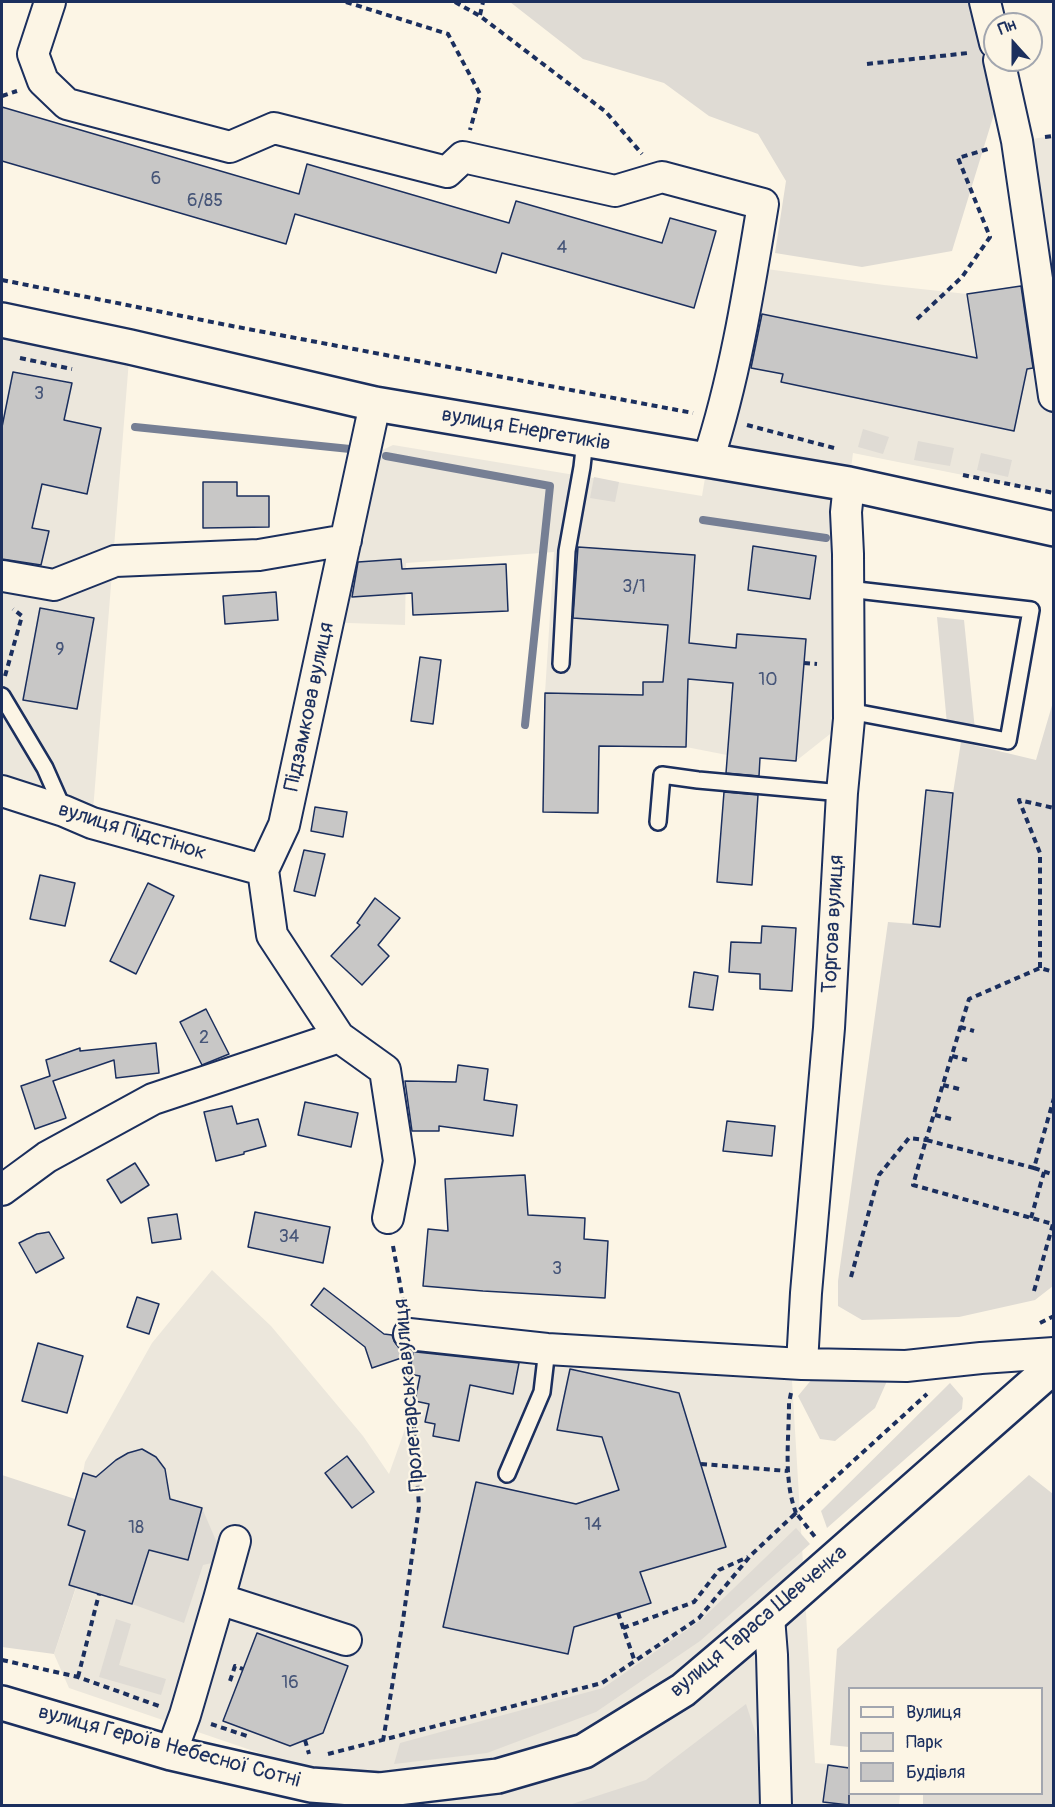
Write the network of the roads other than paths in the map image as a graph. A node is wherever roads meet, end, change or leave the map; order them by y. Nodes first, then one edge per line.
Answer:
1 (50, 2) edge
2 (995, 72) edge
3 (2, 320) edge
4 (1053, 396) edge
5 (375, 404) junction
6 (585, 440) junction
7 (708, 460) junction
8 (849, 484) junction
9 (1053, 529) edge
10 (346, 540) junction
11 (848, 589) junction
12 (6, 590) road end
13 (561, 664) dead end
14 (2, 696) edge
15 (849, 711) junction
16 (2, 790) edge
17 (842, 793) junction
18 (64, 811) junction
19 (658, 822) dead end
20 (263, 870) junction
21 (339, 1037) junction
22 (2, 1190) edge
23 (388, 1218) road end
24 (409, 1334) road end
25 (547, 1349) junction
26 (1053, 1353) edge
27 (802, 1364) junction
28 (1053, 1366) edge
29 (507, 1474) dead end
30 (235, 1541) dead end
31 (219, 1599) junction
32 (769, 1617) junction
33 (346, 1640) dead end
34 (2, 1702) edge
35 (171, 1753) junction
36 (392, 1798) edge
37 (776, 1806) edge

1 - 7 street
2 - 4 street
3 - 5 main road, вулиця Енергетиків
5 - 6 main road, вулиця Енергетиків
5 - 10 street, Підзамкова вулиця
6 - 7 main road, вулиця Енергетиків
6 - 13 lane
7 - 8 main road, вулиця Енергетиків
8 - 9 main road, вулиця Енергетиків
8 - 11 street, Торгова вулиця
10 - 12 street
10 - 20 street, Підзамкова вулиця
11 - 15 street, Торгова вулиця
11 - 15 lane
14 - 18 lane
15 - 17 street, Торгова вулиця
16 - 18 street, вулиця Підстінок
17 - 19 lane
17 - 27 street, Торгова вулиця
18 - 20 street, вулиця Підстінок
20 - 21 street
21 - 22 street
21 - 23 street
24 - 25 street
25 - 27 street
25 - 29 lane
26 - 27 street
28 - 32 main road, вулиця Тараса Шевченка
30 - 31 street
31 - 33 street
31 - 35 street
32 - 36 main road, вулиця Тараса Шевченка
32 - 37 street
34 - 35 main road, вулиця Героїв Небесної Сотні
35 - 36 main road, вулиця Героїв Небесної Сотні

